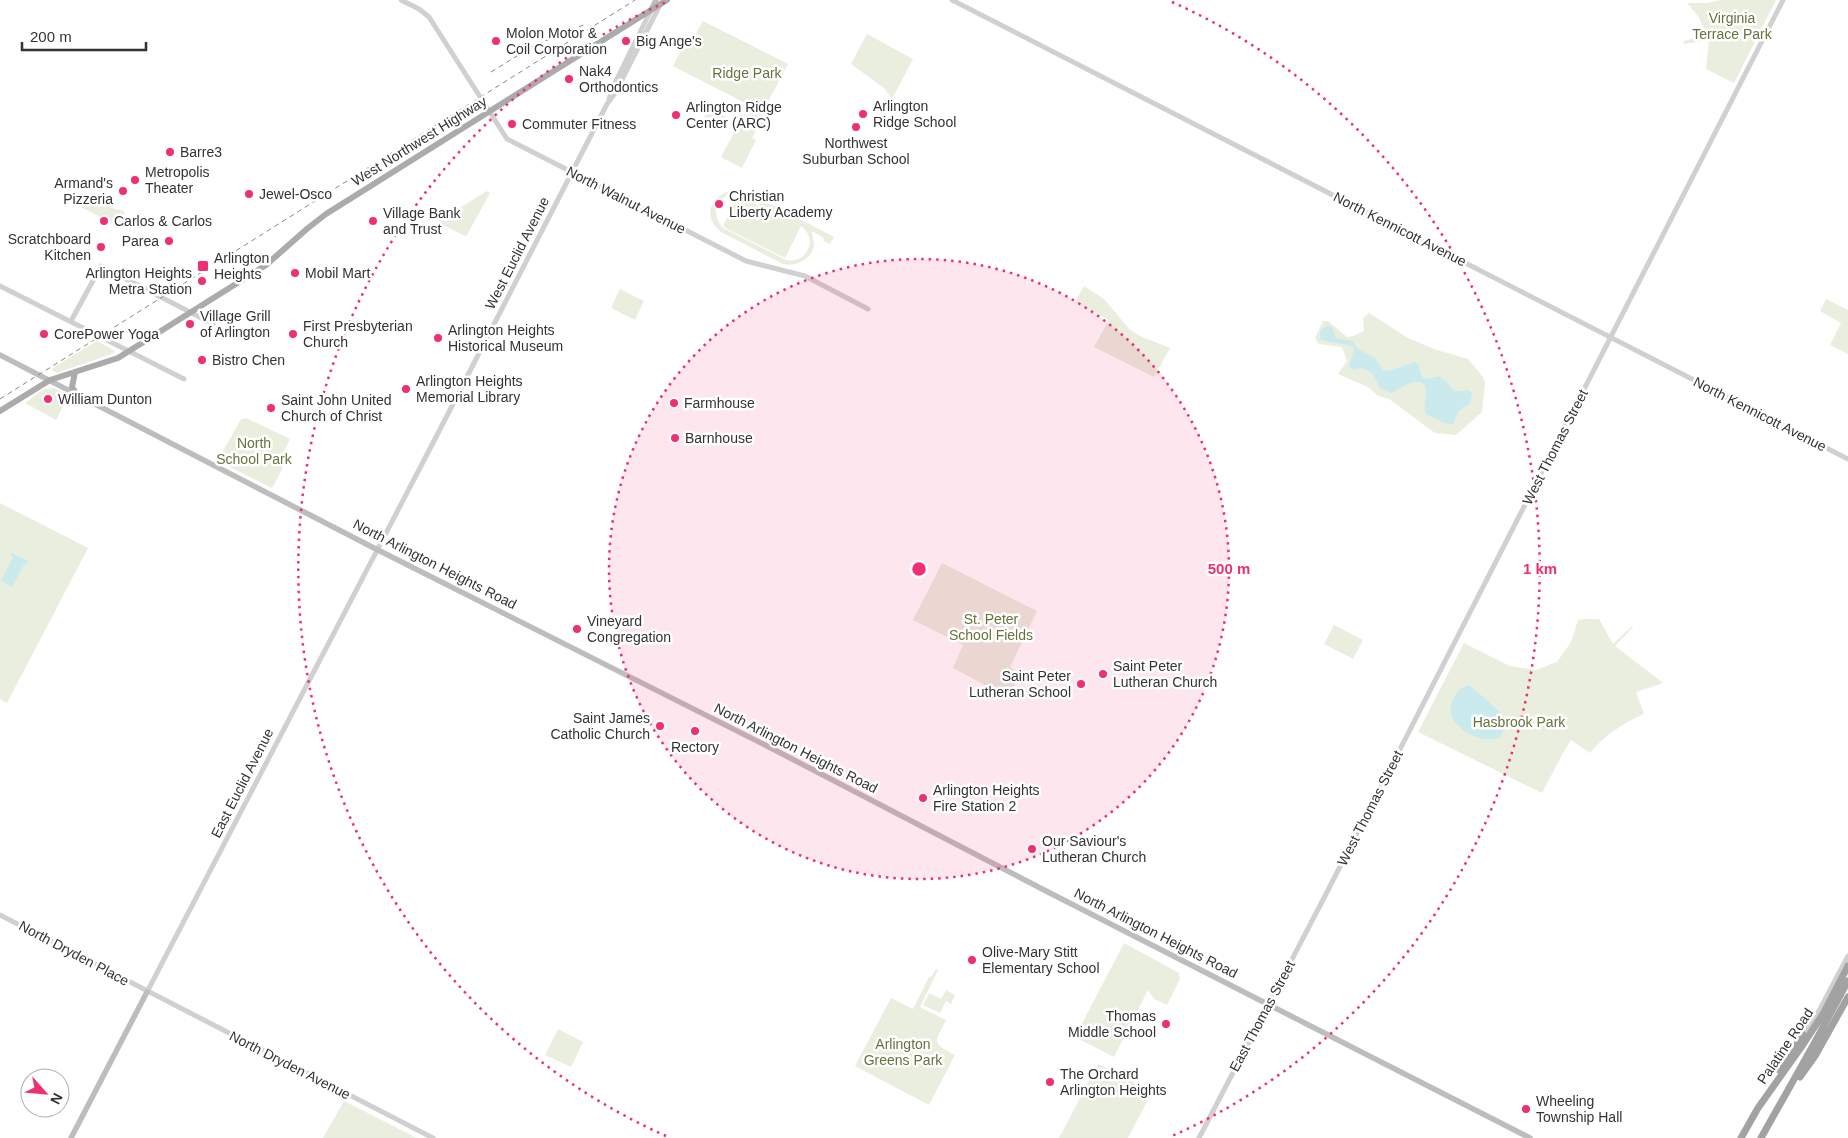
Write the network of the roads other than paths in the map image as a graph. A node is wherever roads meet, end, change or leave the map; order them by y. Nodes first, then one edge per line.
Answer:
1 (401, 0) edge
2 (952, 0) edge
3 (1783, 0) edge
4 (662, 1) edge
5 (651, 10) junction
6 (607, 104) junction
7 (489, 112) junction
8 (572, 172) junction
9 (0, 286) edge
10 (868, 309) dead end
11 (191, 312) junction
12 (71, 322) junction
13 (213, 324) dead end
14 (1611, 338) junction
15 (130, 351) junction
16 (0, 354) edge
17 (75, 372) junction
18 (184, 379) dead end
19 (50, 380) junction
20 (77, 394) junction
21 (0, 412) edge
22 (436, 439) joint
23 (1848, 460) edge
24 (377, 549) junction
25 (1326, 894) joint
26 (0, 915) edge
27 (1848, 956) edge
28 (1848, 966) edge
29 (1848, 981) edge
30 (147, 992) junction
31 (1848, 997) edge
32 (1268, 1004) junction
33 (1803, 1035) joint
34 (1758, 1108) junction
35 (1774, 1114) junction
36 (1766, 1129) junction
37 (71, 1138) edge
38 (433, 1138) edge
39 (1199, 1138) edge
40 (1530, 1138) edge
41 (1741, 1138) edge
42 (1761, 1138) edge
43 (1766, 1138) edge

1 - 7 street, North Walnut Avenue
2 - 14 street, North Kennicott Avenue
3 - 14 street, West Thomas Street
4 - 5 main road, West Northwest Highway
4 - 6 street, West Euclid Avenue
5 - 6 street, West Euclid Avenue
5 - 7 main road, West Northwest Highway
6 - 8 street, West Euclid Avenue
7 - 8 street, North Walnut Avenue
7 - 11 main road, West Northwest Highway
8 - 10 street, North Walnut Avenue
8 - 22 street, West Euclid Avenue
9 - 12 street
11 - 12 street
11 - 13 street
11 - 15 main road, West Northwest Highway
12 - 15 street
14 - 23 street, North Kennicott Avenue
14 - 25 street, West Thomas Street
15 - 17 main road, West Northwest Highway
15 - 18 street
16 - 19 main road, North Arlington Heights Road
17 - 19 main road, West Northwest Highway
17 - 20 main road
19 - 20 main road, North Arlington Heights Road
19 - 21 main road, West Northwest Highway
20 - 24 main road, North Arlington Heights Road
22 - 24 street, East Euclid Avenue
24 - 30 street, East Euclid Avenue
24 - 32 main road, North Arlington Heights Road
25 - 32 street, East Thomas Street
26 - 30 street, North Dryden Place
27 - 33 street
28 - 34 highway, Palatine Road
29 - 35 highway, Palatine Road
30 - 37 main road, East Euclid Avenue
30 - 38 street, North Dryden Avenue
31 - 35 highway
32 - 39 street, East Thomas Street
32 - 40 main road, North Arlington Heights Road
33 - 34 highway
34 - 41 highway, Palatine Road
35 - 36 highway, Palatine Road
36 - 42 highway, Palatine Road
36 - 43 highway

